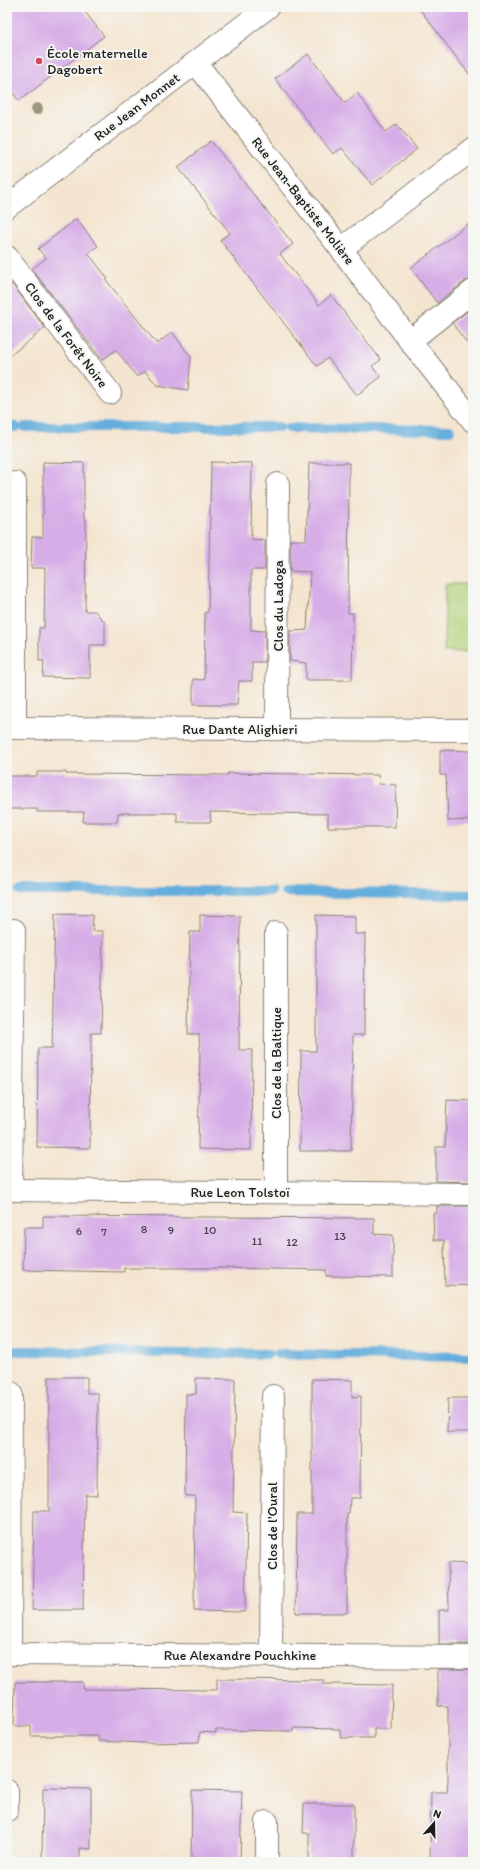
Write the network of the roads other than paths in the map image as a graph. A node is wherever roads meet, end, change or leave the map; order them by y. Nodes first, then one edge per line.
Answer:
1 (268, 7) edge
2 (196, 63) junction
3 (473, 149) edge
4 (7, 207) edge
5 (341, 248) junction
6 (7, 257) edge
7 (473, 291) edge
8 (410, 341) junction
9 (110, 393) dead end
10 (473, 421) edge
11 (15, 483) dead end
12 (278, 484) dead end
13 (11, 728) edge
14 (277, 729) junction
15 (473, 730) edge
16 (14, 930) dead end
17 (276, 933) dead end
18 (9, 1190) edge
19 (276, 1192) junction
20 (473, 1194) edge
21 (11, 1393) dead end
22 (273, 1396) dead end
23 (8, 1654) edge
24 (271, 1656) junction
25 (473, 1657) edge
26 (7, 1791) edge
27 (7, 1810) edge
28 (268, 1822) dead end
29 (267, 1862) edge

1 - 2 street, Rue Jean Monnet
2 - 4 street, Rue Jean Monnet
2 - 5 street, Rue Jean-Baptiste Molière
3 - 5 street
5 - 8 street, Rue Jean-Baptiste Molière
6 - 9 street, Clos de la Forêt Noire
7 - 8 street
8 - 10 street, Rue Jean-Baptiste Molière
11 - 13 street
12 - 14 street, Clos du Ladoga
13 - 14 street, Rue Dante Alighieri
14 - 15 street, Rue Dante Alighieri
16 - 18 street
17 - 19 street, Clos de la Baltique
18 - 19 street, Rue Leon Tolstoï
19 - 20 street, Rue Leon Tolstoï
21 - 23 street
22 - 24 street, Clos de l'Oural
23 - 24 street, Rue Alexandre Pouchkine
24 - 25 street, Rue Alexandre Pouchkine
26 - 27 street
28 - 29 street

